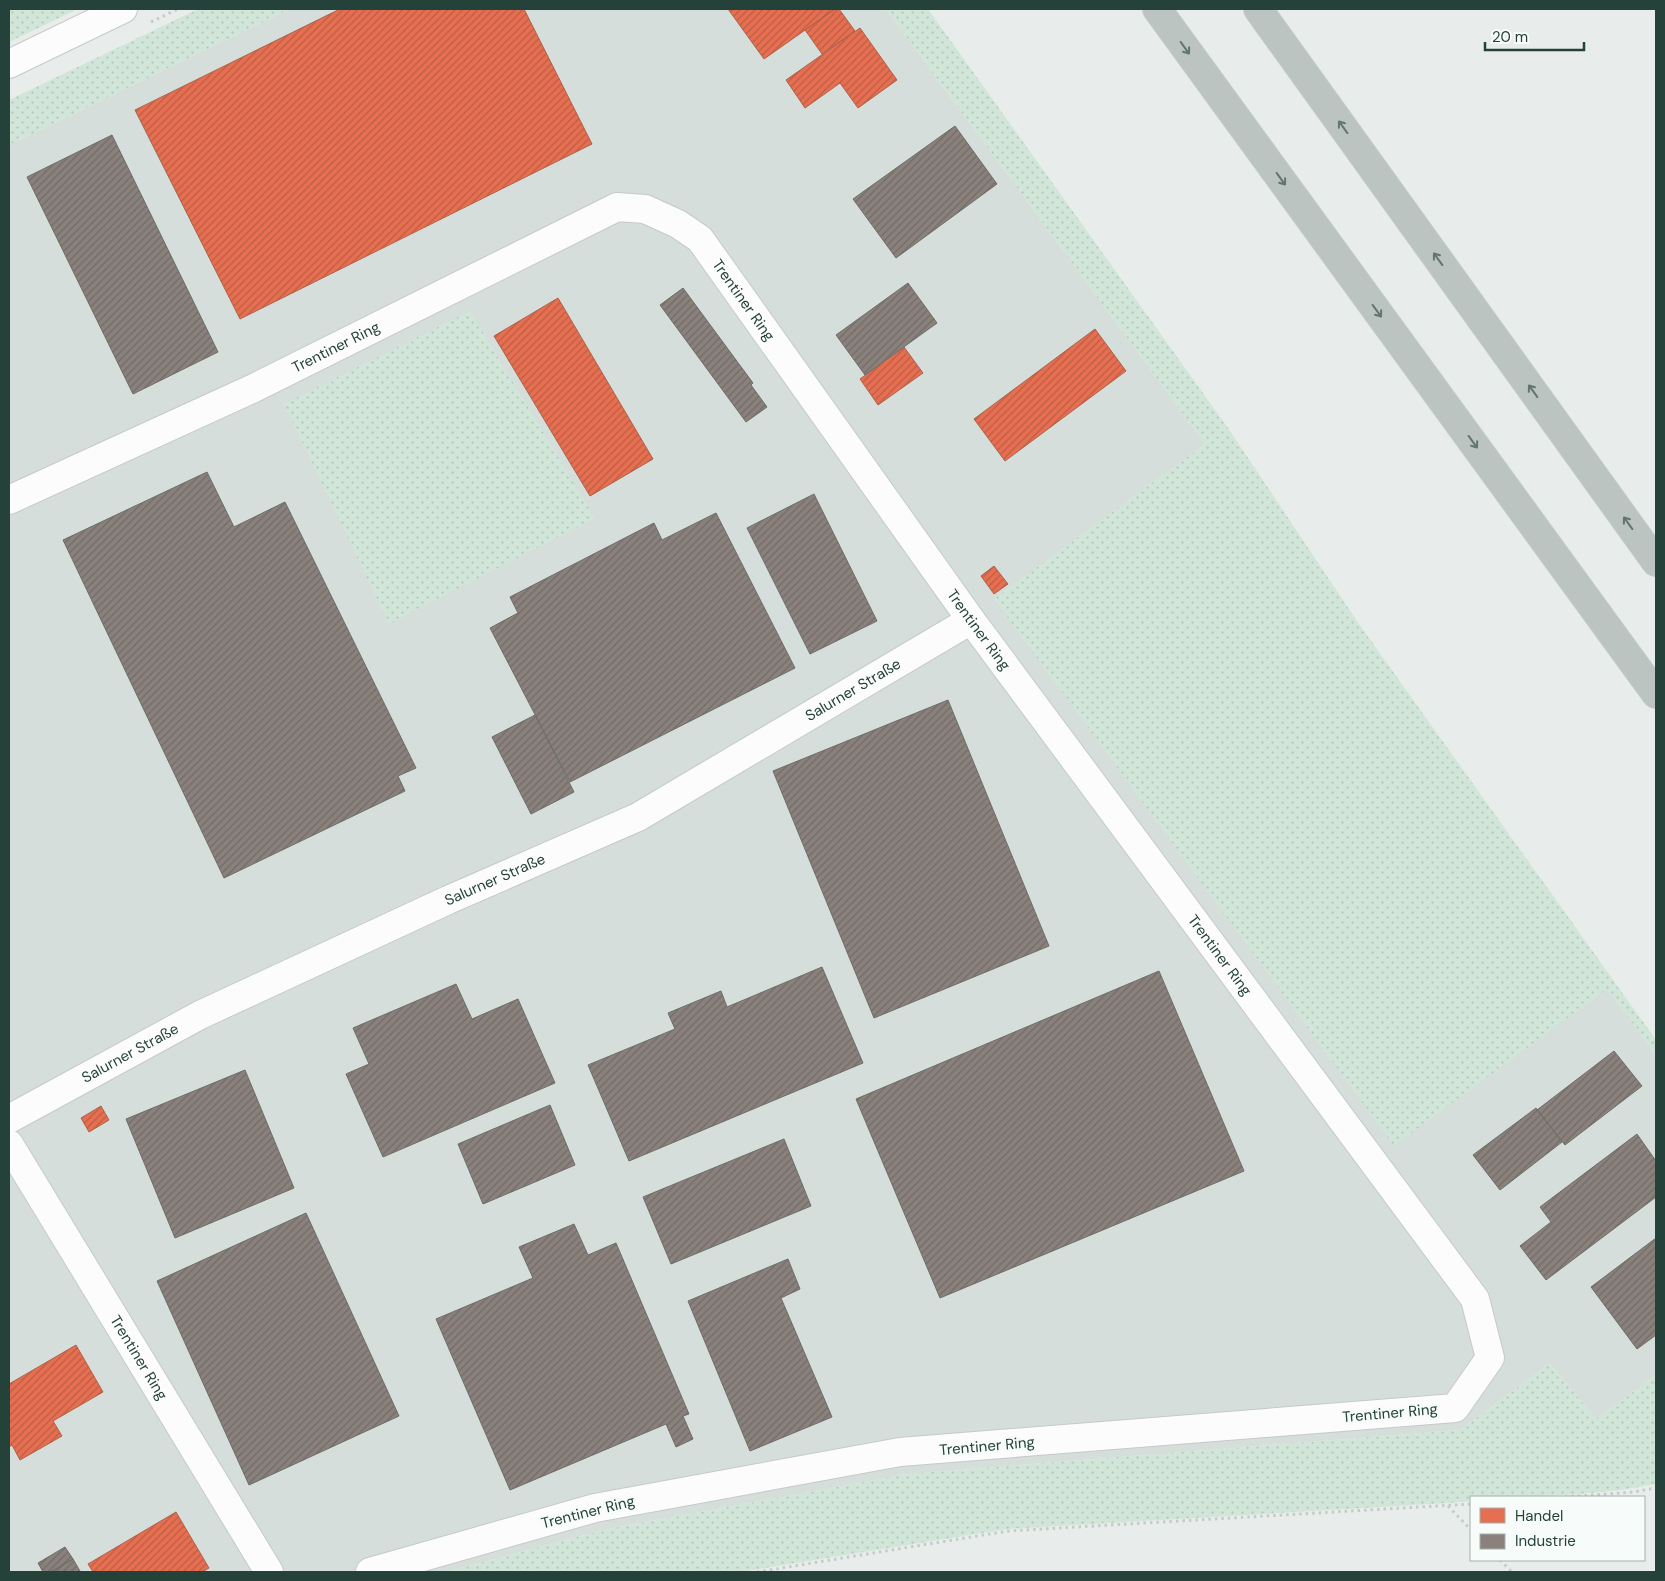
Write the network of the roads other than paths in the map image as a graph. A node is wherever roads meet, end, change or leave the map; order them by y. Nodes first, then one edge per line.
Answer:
1 (123, 9) edge
2 (1156, 9) edge
3 (1258, 9) edge
4 (9, 64) edge
5 (9, 500) edge
6 (1656, 562) edge
7 (971, 620) junction
8 (1656, 694) edge
9 (9, 1119) edge
10 (9, 1144) edge
11 (269, 1572) edge
12 (370, 1572) edge

1 - 4 street
2 -> 8 highway
6 -> 3 highway
5 - 7 street, Trentiner Ring
7 - 9 street, Salurner Straße
7 - 12 street, Trentiner Ring
10 - 11 street, Trentiner Ring

